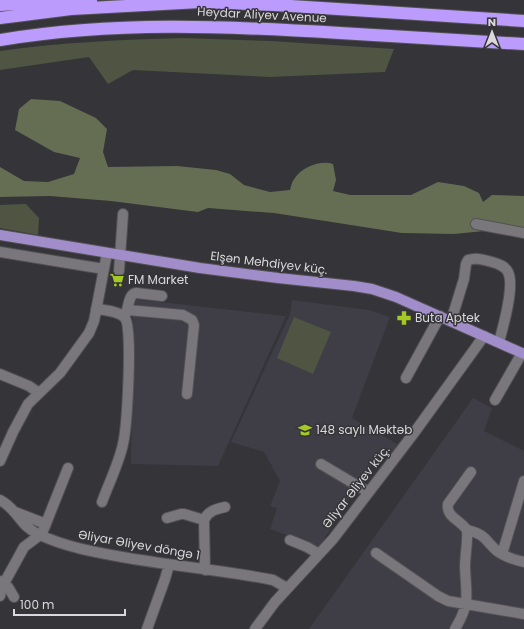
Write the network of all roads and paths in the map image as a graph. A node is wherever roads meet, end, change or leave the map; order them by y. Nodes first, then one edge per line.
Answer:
1 (204, 2) edge
2 (0, 5) edge
3 (0, 18) edge
4 (524, 20) edge
5 (0, 40) edge
6 (524, 44) edge
7 (123, 214) dead end
8 (476, 224) dead end
9 (524, 234) edge
10 (0, 235) edge
11 (0, 252) edge
12 (107, 253) junction
13 (121, 256) junction
14 (104, 269) junction
15 (119, 271) dead end
16 (162, 296) dead end
17 (96, 308) junction
18 (126, 313) junction
19 (440, 316) junction
20 (451, 321) junction
21 (484, 336) junction
22 (499, 342) junction
23 (523, 354) edge
24 (0, 374) edge
25 (406, 378) dead end
26 (40, 393) junction
27 (186, 394) dead end
28 (495, 400) dead end
29 (0, 461) edge
30 (321, 464) dead end
31 (68, 468) dead end
32 (470, 472) dead end
33 (524, 481) edge
34 (368, 492) junction
35 (0, 500) edge
36 (102, 502) dead end
37 (225, 507) dead end
38 (15, 512) junction
39 (167, 518) dead end
40 (204, 520) junction
41 (46, 524) junction
42 (467, 530) junction
43 (40, 535) junction
44 (290, 540) dead end
45 (376, 552) dead end
46 (319, 554) junction
47 (502, 554) junction
48 (524, 562) edge
49 (169, 565) junction
50 (205, 570) junction
51 (2, 583) edge
52 (287, 588) junction
53 (0, 596) edge
54 (14, 597) dead end
55 (467, 605) junction
56 (524, 614) edge
57 (147, 629) edge
58 (255, 629) edge
59 (455, 629) edge

1 - 2 highway
1 - 3 highway, Heydar Aliyev Avenue
1 - 4 highway, Heydar Aliyev Avenue
5 - 6 highway, Heydar Aliyev Avenue
7 - 13 street
8 - 9 street
10 - 12 main road, Elşən Mehdiyev küç.
11 - 14 street
12 - 13 main road, Elşən Mehdiyev küç.
12 - 14 street
13 - 15 street
13 - 19 main road, Elşən Mehdiyev küç.
14 - 17 street
16 - 18 street
17 - 18 street
17 - 26 street
18 - 27 street
18 - 36 street
19 - 20 main road, Elşən Mehdiyev küç.
19 - 25 street
20 - 21 main road, Elşən Mehdiyev küç.
20 - 22 street
21 - 22 main road, Elşən Mehdiyev küç.
21 - 34 street, Əliyar Əliyev küç.
22 - 23 main road, Elşən Mehdiyev küç.
23 - 28 street
24 - 26 street
26 - 29 street
30 - 34 street
31 - 41 street
32 - 42 street
33 - 47 street
34 - 46 street, Əliyar Əliyev küç.
35 - 38 street, Əliyar Əliyev döngə 1
37 - 40 street
38 - 41 street
38 - 43 street, Əliyar Əliyev döngə 1
39 - 40 street
40 - 50 street
41 - 43 street
42 - 47 street
42 - 55 street
43 - 49 street, Əliyar Əliyev döngə 1
43 - 51 street
44 - 46 street
45 - 55 street
46 - 52 street, Əliyar Əliyev küç.
47 - 48 street
49 - 50 street, Əliyar Əliyev döngə 1
49 - 57 street
50 - 52 street, Əliyar Əliyev döngə 1
51 - 53 street
51 - 54 street
52 - 58 street, Əliyar Əliyev küç.
55 - 56 street
55 - 59 street

